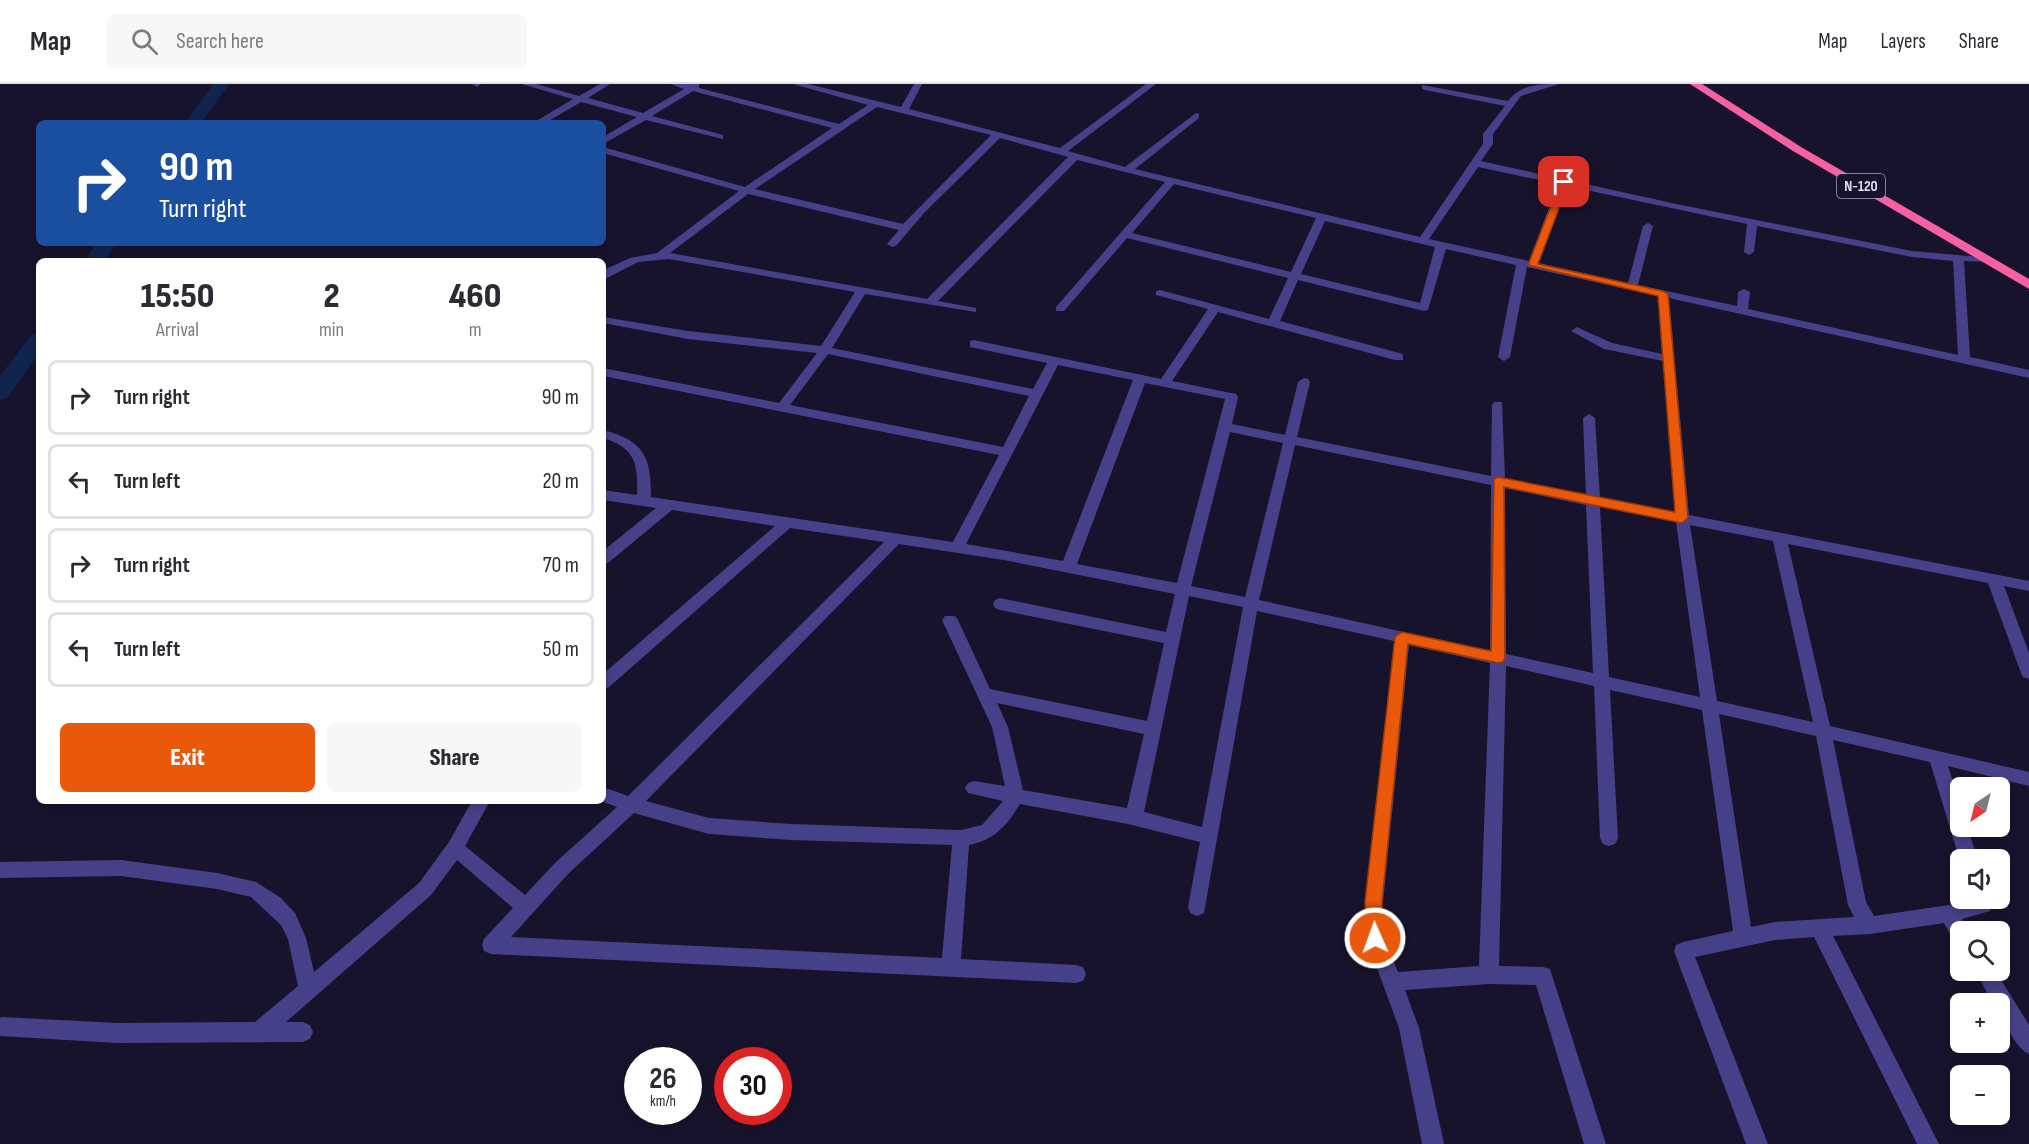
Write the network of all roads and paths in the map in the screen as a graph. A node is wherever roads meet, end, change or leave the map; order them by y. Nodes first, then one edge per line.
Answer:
1 (526, 84) edge
2 (606, 84) edge
3 (675, 84) edge
4 (797, 84) edge
5 (918, 84) edge
6 (1152, 84) edge
7 (1556, 84) edge
8 (1695, 84) edge
9 (695, 86) edge
10 (1425, 87) dead end
11 (580, 99) junction
12 (875, 104) junction
13 (1510, 104) junction
14 (904, 111) junction
15 (645, 116) junction
16 (1196, 116) dead end
17 (543, 120) edge
18 (838, 127) junction
19 (998, 134) junction
20 (720, 137) dead end
21 (606, 139) edge
22 (606, 151) edge
23 (1061, 152) junction
24 (1075, 156) junction
25 (1475, 163) junction
26 (1127, 170) junction
27 (1171, 181) junction
28 (1564, 182) junction
29 (747, 190) junction
30 (1322, 217) junction
31 (1752, 222) junction
32 (1648, 226) dead end
33 (905, 228) junction
34 (1125, 234) junction
35 (1424, 242) junction
36 (892, 243) dead end
37 (1442, 246) junction
38 (1749, 252) dead end
39 (661, 255) junction
40 (1958, 258) junction
41 (1987, 260) junction
42 (1528, 264) junction
43 (606, 275) edge
44 (1295, 276) junction
45 (2029, 285) edge
46 (1632, 287) junction
47 (861, 291) junction
48 (1744, 292) dead end
49 (1160, 293) dead end
50 (1663, 294) junction
51 (929, 303) junction
52 (1215, 308) junction
53 (1060, 309) dead end
54 (972, 310) dead end
55 (1742, 311) junction
56 (606, 321) edge
57 (1273, 323) junction
58 (1577, 331) dead end
59 (974, 344) dead end
60 (825, 350) junction
61 (1399, 357) dead end
62 (1504, 357) dead end
63 (1668, 359) junction
64 (1964, 360) junction
65 (1054, 361) junction
66 (606, 373) edge
67 (2029, 374) edge
68 (1140, 379) junction
69 (1304, 382) dead end
70 (1164, 384) junction
71 (1037, 394) junction
72 (1498, 405) dead end
73 (782, 407) junction
74 (1589, 418) dead end
75 (1226, 427) junction
76 (606, 435) edge
77 (1290, 440) junction
78 (1007, 452) junction
79 (1498, 482) junction
80 (606, 495) edge
81 (644, 500) junction
82 (1592, 501) junction
83 (670, 504) junction
84 (1682, 518) junction
85 (788, 522) junction
86 (1779, 537) junction
87 (896, 539) junction
88 (957, 548) junction
89 (606, 557) edge
90 (1068, 568) junction
91 (1993, 578) junction
92 (2029, 586) edge
93 (1183, 590) junction
94 (1000, 604) dead end
95 (1251, 604) junction
96 (950, 620) dead end
97 (1402, 637) junction
98 (1172, 639) junction
99 (1498, 658) junction
100 (2029, 673) edge
101 (606, 680) edge
102 (1601, 681) junction
103 (984, 694) junction
104 (1711, 707) junction
105 (1153, 729) junction
106 (1823, 732) junction
107 (1937, 756) junction
108 (2029, 779) edge
109 (974, 788) dead end
110 (606, 795) edge
111 (1016, 795) junction
112 (479, 804) edge
113 (631, 805) junction
114 (1134, 818) junction
115 (1210, 837) junction
116 (961, 838) junction
117 (1609, 838) dead end
118 (455, 848) junction
119 (1966, 849) edge
120 (0, 870) edge
121 (526, 907) junction
122 (1197, 907) dead end
123 (1968, 909) edge
124 (1949, 914) junction
125 (1953, 921) edge
126 (1870, 925) junction
127 (1819, 928) junction
128 (1743, 938) junction
129 (951, 967) junction
130 (1076, 974) dead end
131 (1490, 975) junction
132 (1991, 981) edge
133 (1392, 982) junction
134 (308, 990) junction
135 (2, 1027) dead end
136 (303, 1032) dead end
137 (258, 1033) junction
138 (2029, 1044) edge
139 (1433, 1144) edge
140 (1595, 1144) edge
141 (1757, 1144) edge
142 (1928, 1144) edge

1 - 11 street
2 - 11 street
3 - 9 street
4 - 12 street
5 - 14 street
6 - 23 street
7 - 13 street
8 - 41 highway, N-120
9 - 15 street
9 - 18 street
10 - 13 street
11 - 15 street
11 - 17 street
12 - 14 street
12 - 18 street
13 - 25 street
14 - 19 street
15 - 20 street
15 - 21 street
16 - 26 street
18 - 29 street
19 - 23 street
19 - 33 street
22 - 29 street
23 - 24 street
24 - 26 street
24 - 51 street
25 - 28 street
25 - 35 street
26 - 27 street
27 - 30 street
27 - 34 street
28 - 31 street
28 - 42 street
29 - 33 street
29 - 39 street
30 - 35 street
30 - 44 street
31 - 38 street
31 - 40 street
32 - 46 street
33 - 36 street
34 - 44 street
34 - 53 street
35 - 37 street
37 - 42 street
37 - 44 street
39 - 43 street
39 - 47 street
40 - 41 street
40 - 64 street
41 - 45 highway, N-120
42 - 46 street
42 - 62 street
44 - 57 street
46 - 50 street
47 - 51 street
47 - 60 street
48 - 55 street
49 - 52 street
50 - 55 street
50 - 63 street
51 - 54 street
52 - 57 street
52 - 70 street
55 - 64 street
56 - 60 street
57 - 61 street
58 - 63 street
59 - 65 street
60 - 71 street
60 - 73 street
63 - 84 street
64 - 67 street
65 - 68 street
65 - 71 street
66 - 73 street
68 - 70 street
68 - 90 street
69 - 77 street
70 - 75 street
71 - 78 street
72 - 79 street
73 - 78 street
74 - 82 street
75 - 77 street
75 - 93 street
76 - 81 street
77 - 79 street
77 - 95 street
78 - 88 street
79 - 82 street
79 - 99 street
80 - 81 street
81 - 83 street
82 - 84 street
82 - 102 street
83 - 85 street
83 - 89 street
84 - 86 street
84 - 104 street
85 - 87 street
85 - 101 street
86 - 91 street
86 - 106 street
87 - 88 street
87 - 113 street
88 - 90 street
90 - 93 street
91 - 92 street
91 - 100 street
93 - 95 street
93 - 98 street
94 - 98 street
95 - 97 street
95 - 115 street
96 - 103 street
97 - 99 street
97 - 133 street
98 - 105 street
99 - 102 street
99 - 131 street
102 - 104 street
102 - 117 street
103 - 105 street
103 - 111 street
104 - 106 street
104 - 128 street
105 - 114 street
106 - 107 street
106 - 126 street
107 - 108 street
107 - 119 street
109 - 111 street
110 - 113 street
111 - 114 street
111 - 116 street
112 - 118 street
113 - 116 street
113 - 121 street
114 - 115 street
115 - 122 street
116 - 129 street
118 - 121 street
118 - 134 street
120 - 134 street
121 - 129 street
123 - 124 street
124 - 125 street
124 - 126 street
126 - 127 street
127 - 128 street
127 - 142 street
128 - 141 street
129 - 130 street
131 - 133 street
131 - 140 street
132 - 138 street
133 - 139 street
134 - 137 street
135 - 137 street
136 - 137 street

